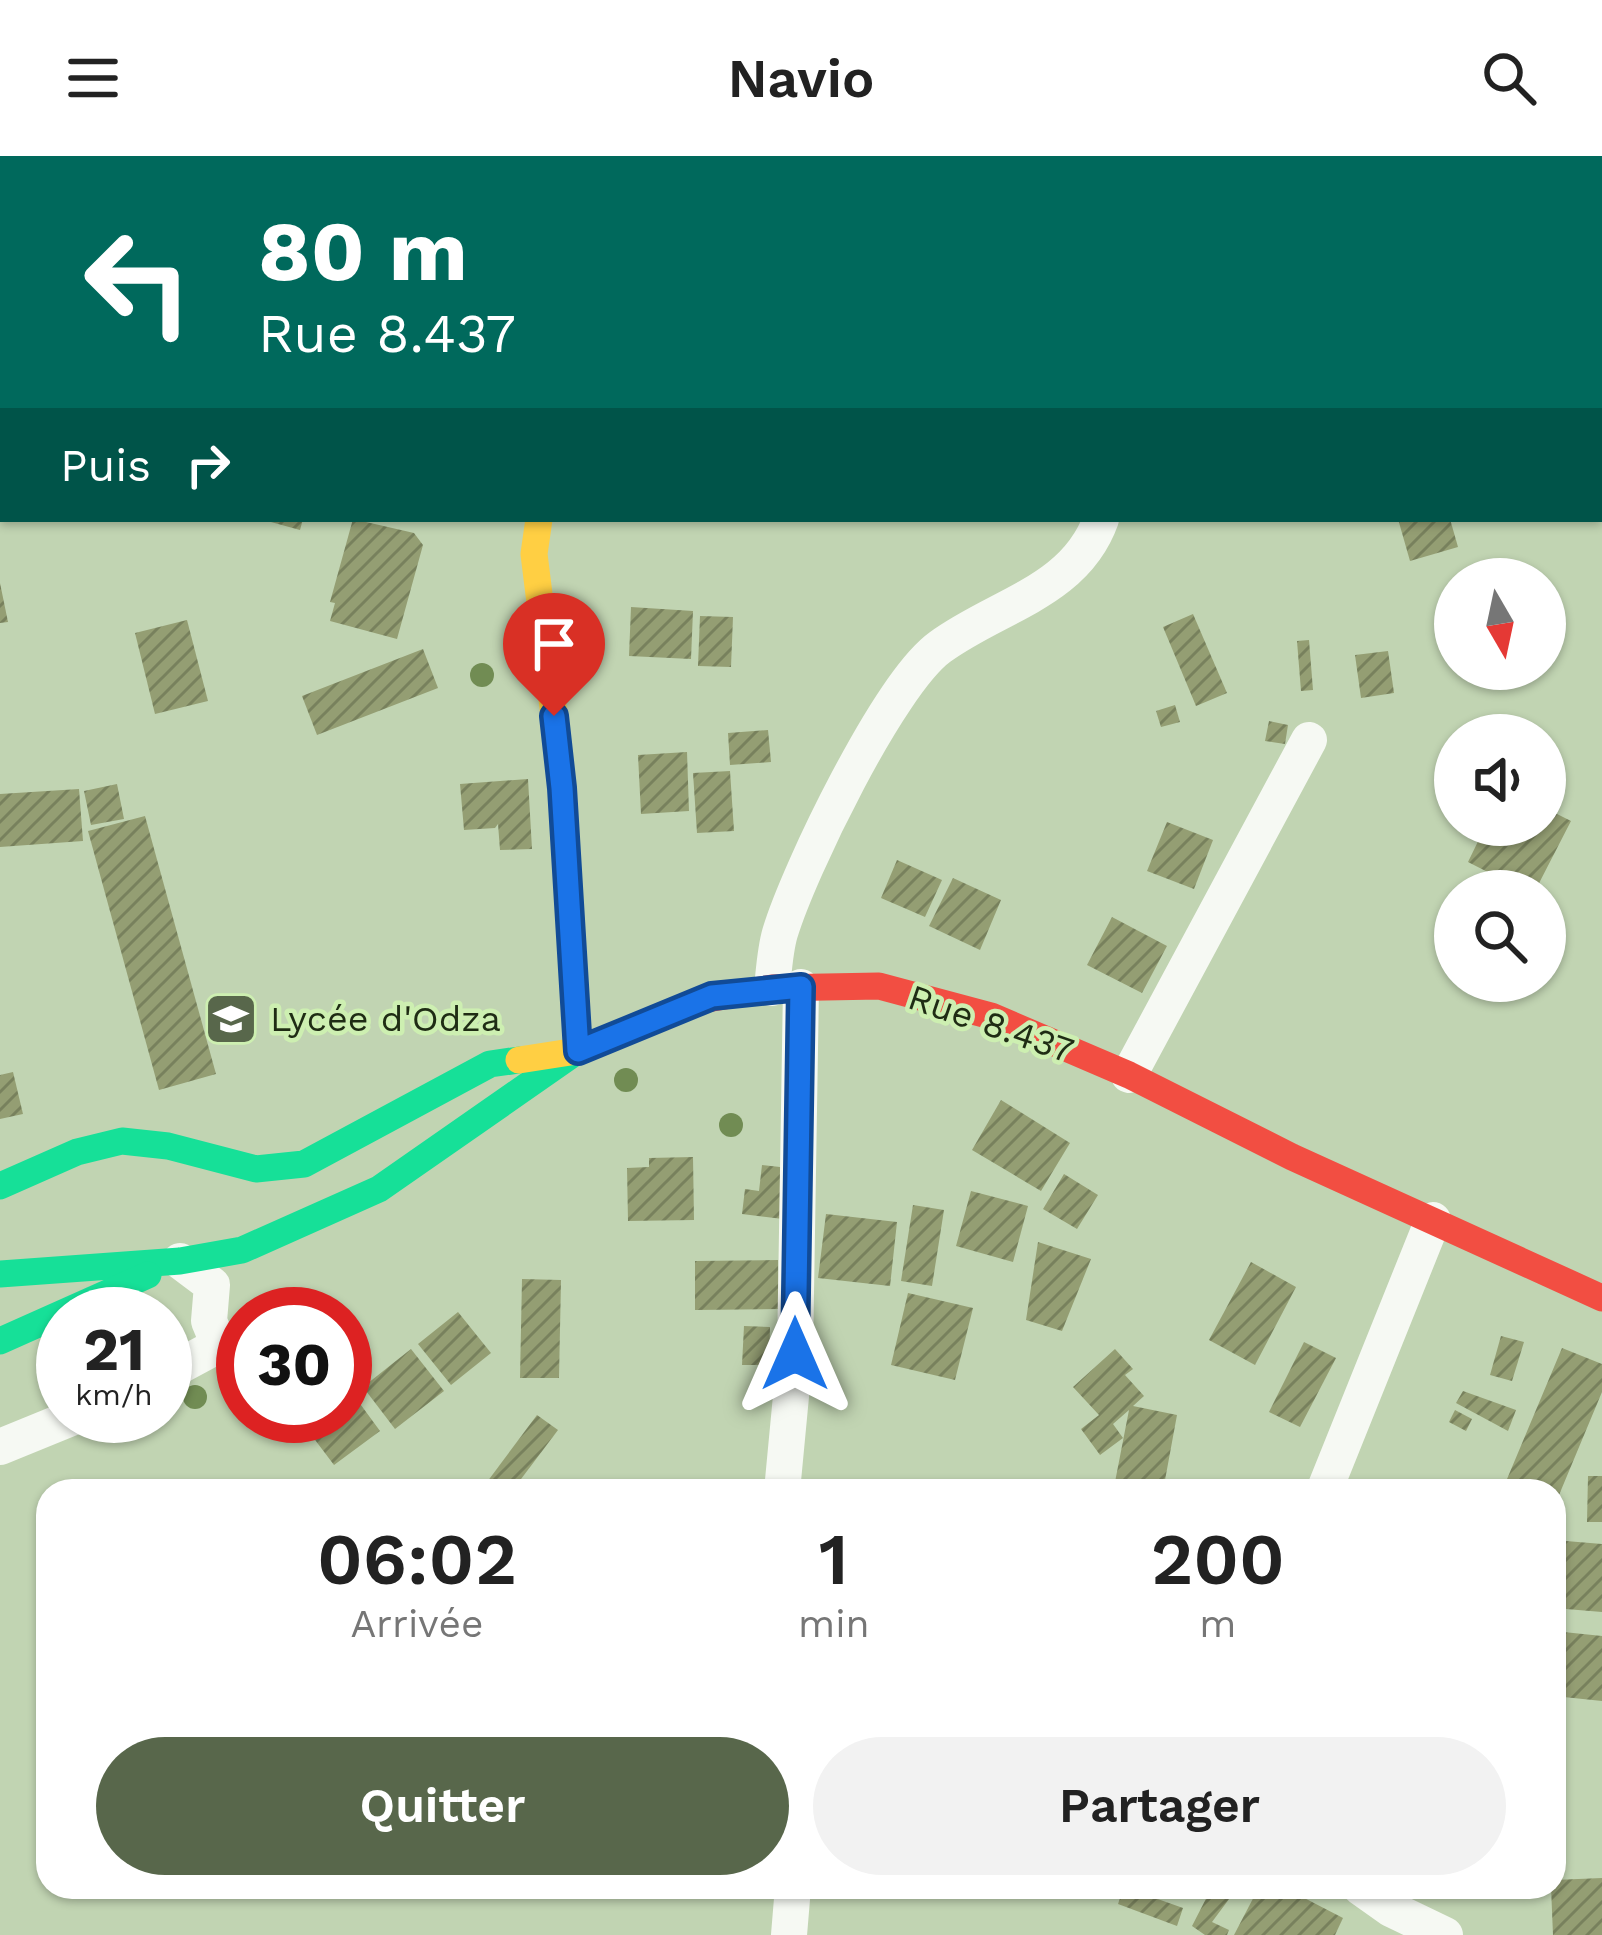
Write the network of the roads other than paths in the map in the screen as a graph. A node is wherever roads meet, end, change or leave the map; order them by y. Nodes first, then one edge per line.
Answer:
1 (539, 522) edge
2 (1100, 522) edge
3 (1310, 740) dead end
4 (786, 987) junction
5 (578, 1051) junction
6 (1129, 1075) junction
7 (0, 1186) edge
8 (1433, 1220) junction
9 (180, 1261) junction
10 (0, 1274) edge
11 (1602, 1298) edge
12 (0, 1341) edge
13 (192, 1360) edge
14 (36, 1432) edge
15 (0, 1447) edge
16 (783, 1479) edge
17 (1329, 1479) edge
18 (792, 1899) edge
19 (1377, 1899) edge
20 (789, 1935) edge
21 (1445, 1935) edge

1 - 5 main road
2 - 4 street
3 - 6 street
4 - 5 main road, Rue 8.437
4 - 6 main road, Rue 8.437
4 - 16 street
5 - 7 main road
5 - 9 main road, Rue 8.437
6 - 8 main road, Rue 8.437
8 - 11 main road, Rue 8.437
8 - 17 street
9 - 10 main road, Rue 8.437
9 - 12 main road, Rue 8.437
9 - 13 street
14 - 15 street
18 - 20 street
19 - 21 street

